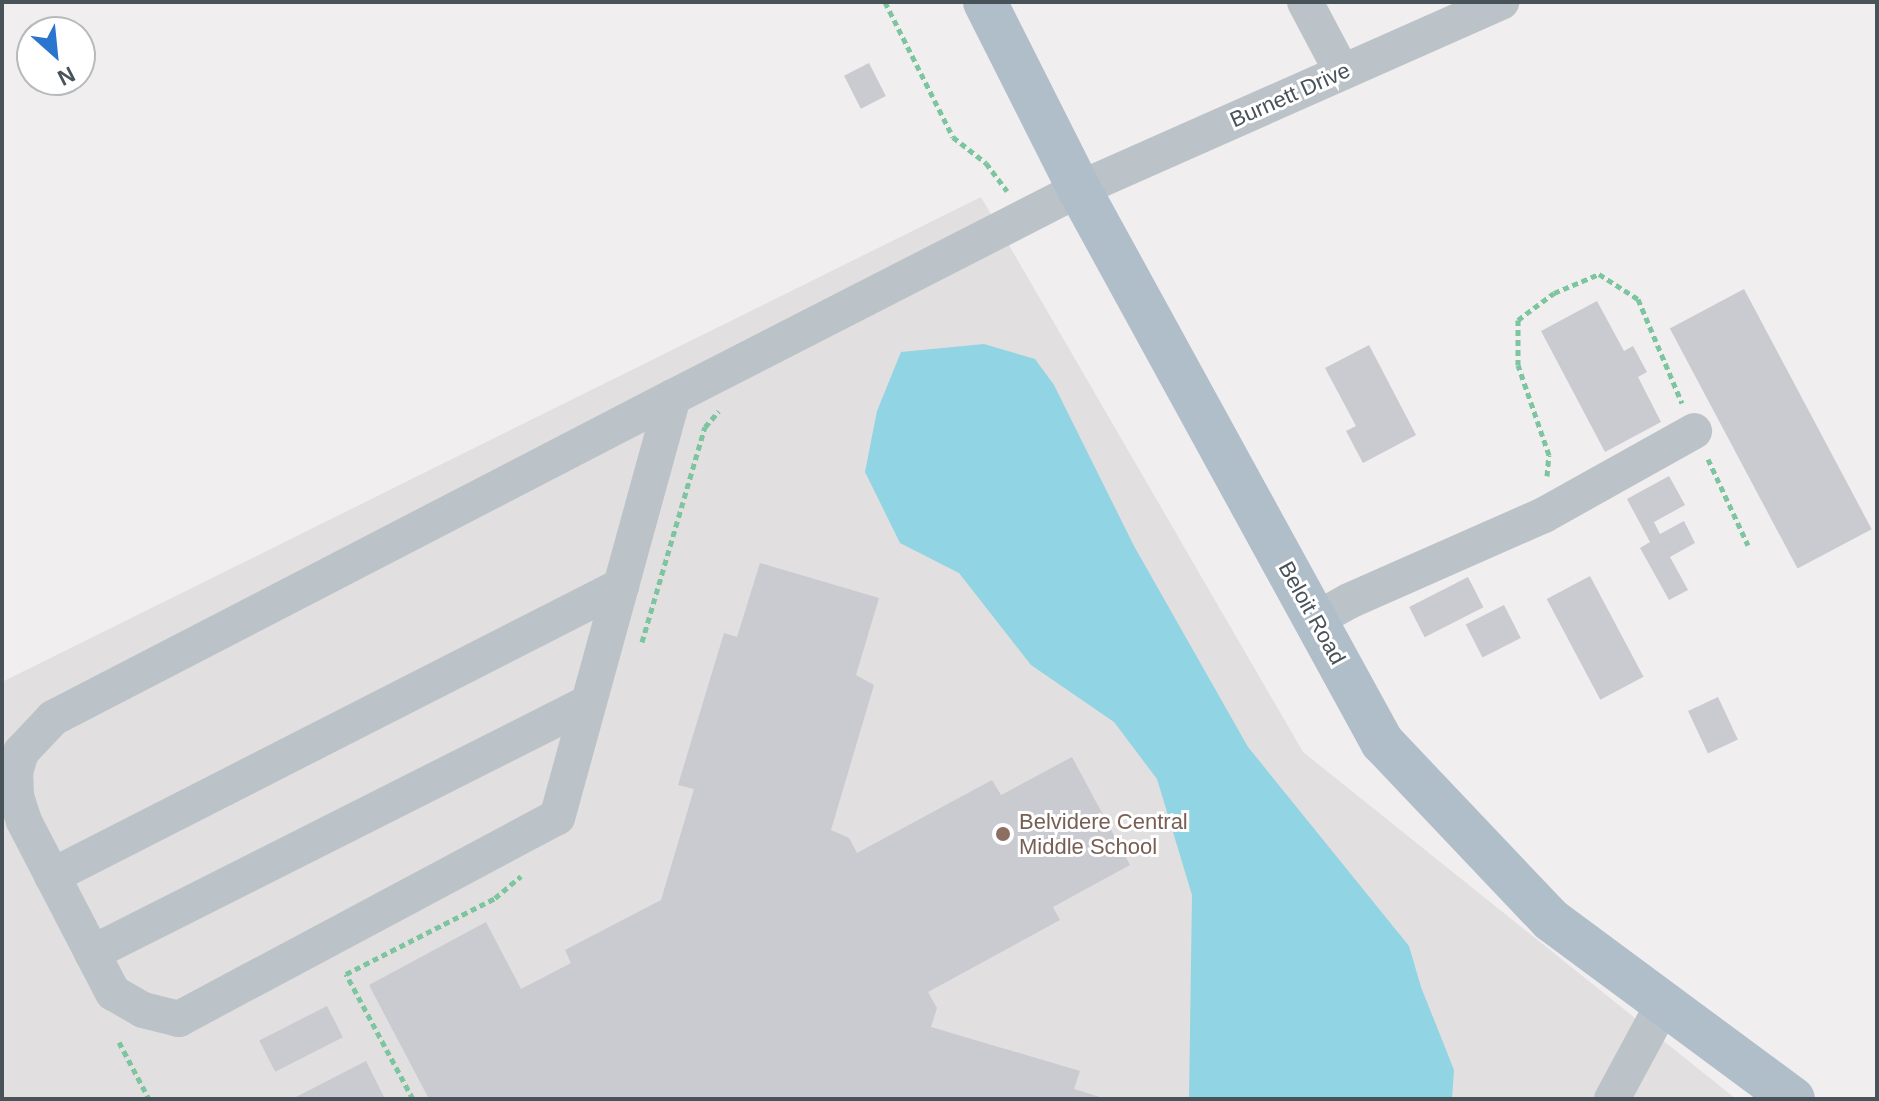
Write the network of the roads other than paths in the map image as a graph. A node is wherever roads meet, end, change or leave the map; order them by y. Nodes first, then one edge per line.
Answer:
1 (985, 2) edge
2 (1305, 2) edge
3 (1501, 2) edge
4 (1342, 72) junction
5 (1079, 189) junction
6 (673, 397) junction
7 (1694, 431) road end
8 (621, 586) junction
9 (1315, 620) junction
10 (588, 703) junction
11 (52, 876) junction
12 (92, 953) junction
13 (1664, 1003) junction
14 (1612, 1099) edge
15 (1793, 1099) edge

1 - 5 main road, Beloit Road
2 - 4 street
3 - 4 street, Burnett Drive
4 - 5 street, Burnett Drive
5 - 6 street, Burnett Drive
5 - 9 main road, Beloit Road
6 - 8 street
6 - 11 street, Burnett Drive
7 - 9 street
8 - 10 street
8 - 11 street
9 - 13 main road, Beloit Road
10 - 12 street
10 - 12 street, Burnett Drive
11 - 12 street, Burnett Drive
13 - 14 street
13 - 15 main road, Beloit Road

